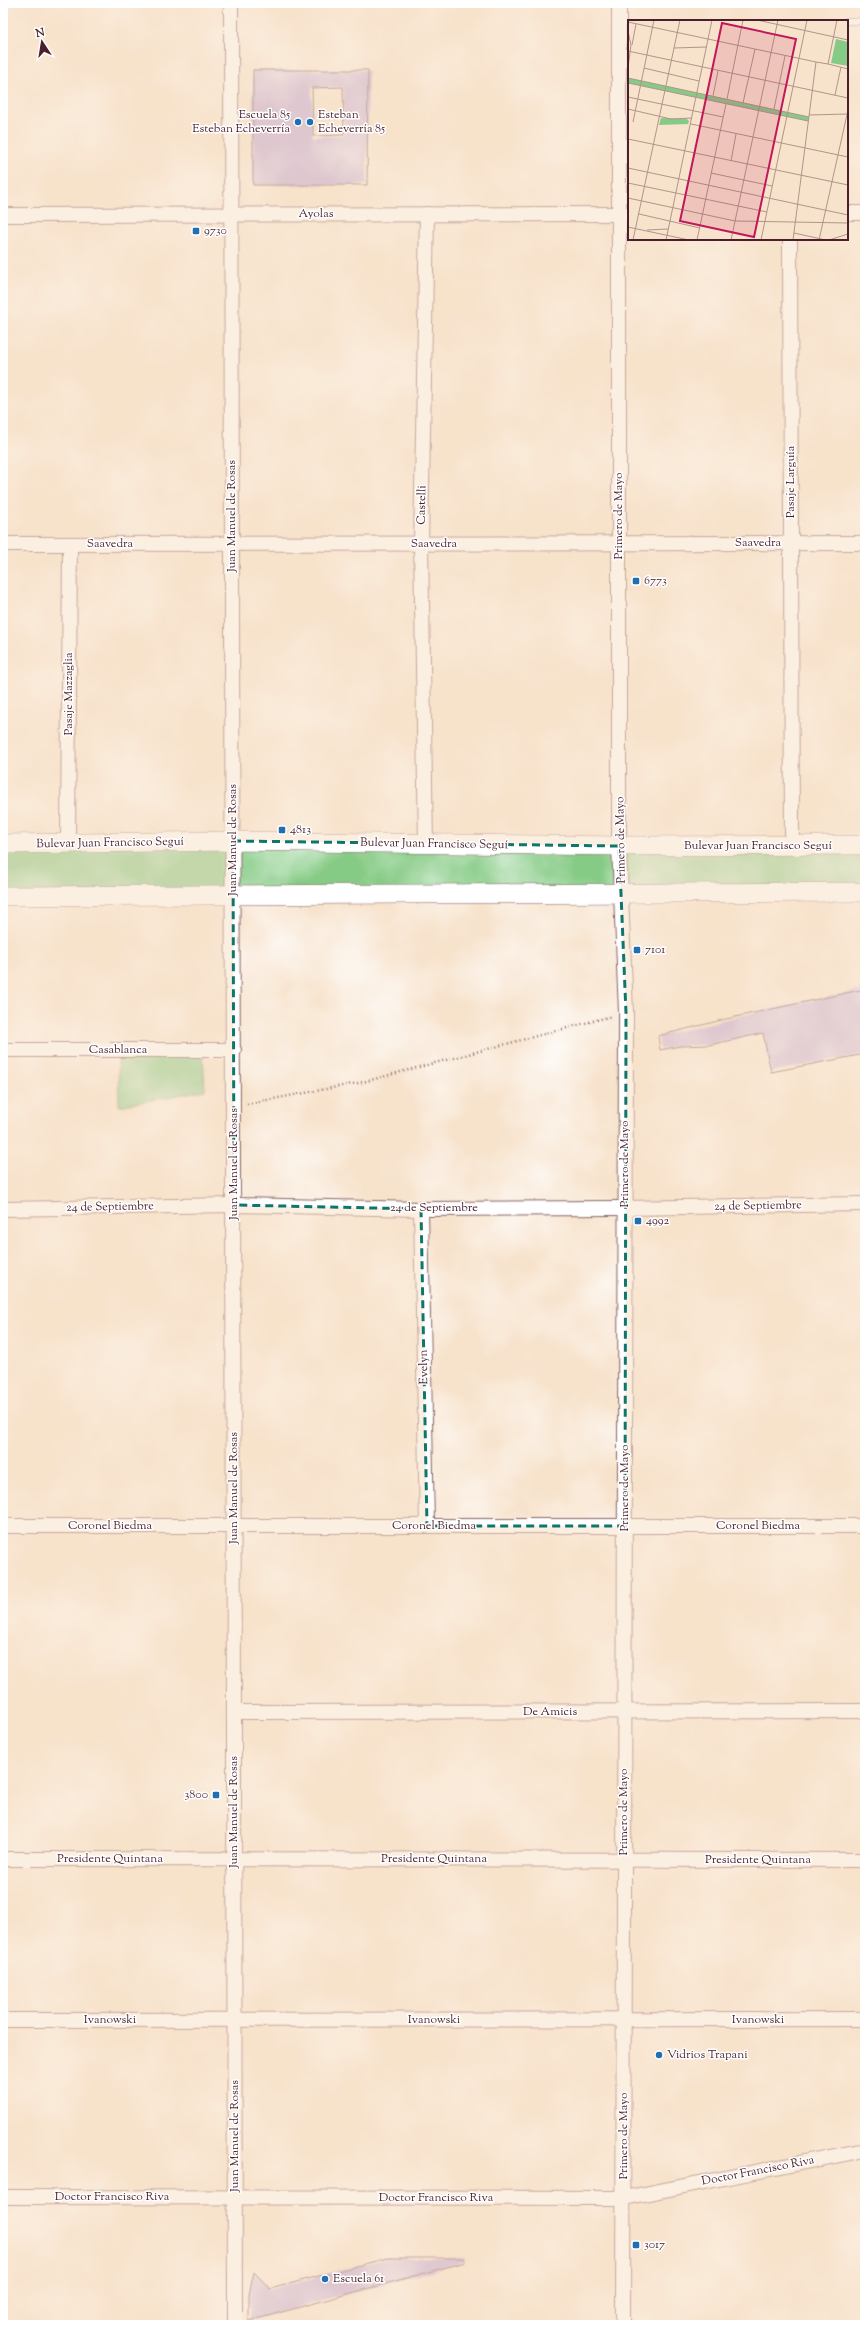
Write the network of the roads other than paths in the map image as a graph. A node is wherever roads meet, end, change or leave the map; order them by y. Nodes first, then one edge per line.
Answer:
1 (231, 3) edge
2 (619, 3) edge
3 (848, 21) edge
4 (865, 21) edge
5 (848, 213) edge
6 (865, 213) edge
7 (231, 214) junction
8 (427, 214) junction
9 (624, 214) edge
10 (3, 215) edge
11 (790, 240) edge
12 (619, 543) junction
13 (791, 543) junction
14 (865, 543) edge
15 (3, 544) edge
16 (70, 544) junction
17 (232, 544) junction
18 (422, 544) junction
19 (233, 841) junction
20 (3, 844) edge
21 (68, 844) junction
22 (426, 844) junction
23 (865, 845) edge
24 (619, 846) junction
25 (792, 846) junction
26 (865, 892) edge
27 (622, 893) junction
28 (233, 895) junction
29 (3, 896) edge
30 (3, 1050) edge
31 (234, 1050) junction
32 (865, 1204) edge
33 (234, 1205) junction
34 (625, 1208) junction
35 (3, 1209) edge
36 (421, 1209) junction
37 (3, 1526) edge
38 (234, 1526) junction
39 (427, 1526) junction
40 (625, 1526) junction
41 (865, 1526) edge
42 (865, 1711) edge
43 (234, 1712) junction
44 (624, 1712) junction
45 (3, 1859) edge
46 (234, 1859) junction
47 (624, 1860) junction
48 (865, 1860) edge
49 (865, 2019) edge
50 (3, 2020) edge
51 (235, 2020) junction
52 (624, 2020) junction
53 (865, 2150) edge
54 (3, 2197) edge
55 (235, 2197) junction
56 (624, 2198) junction
57 (235, 2325) edge
58 (623, 2325) edge

1 - 7 street, Juan Manuel de Rosas
2 - 9 street, Primero de Mayo
3 - 4 lane
5 - 6 street
7 - 8 street, Ayolas
7 - 10 street, Ayolas
7 - 17 street, Juan Manuel de Rosas
8 - 9 street, Ayolas
8 - 18 street, Castelli
9 - 12 street, Primero de Mayo
11 - 13 street, Pasaje Larguía
12 - 13 street, Saavedra
12 - 18 street, Saavedra
12 - 24 street, Primero de Mayo
13 - 14 street, Saavedra
13 - 25 street, Pasaje Larguía
15 - 16 street, Saavedra
16 - 17 street, Saavedra
16 - 21 street, Pasaje Mazzaglia
17 - 18 street, Saavedra
17 - 19 street, Juan Manuel de Rosas
18 - 22 street, Castelli
19 - 21 main road, Bulevar Juan Francisco Seguí
19 - 22 main road, Bulevar Juan Francisco Seguí
19 - 28 street, Juan Manuel de Rosas
20 - 21 main road, Bulevar Juan Francisco Seguí
22 - 24 main road, Bulevar Juan Francisco Seguí
23 - 25 main road, Bulevar Juan Francisco Seguí
24 - 25 main road, Bulevar Juan Francisco Seguí
24 - 27 street, Primero de Mayo
26 - 27 main road
27 - 28 main road
27 - 34 street, Primero de Mayo
28 - 29 main road
28 - 31 street, Juan Manuel de Rosas
30 - 31 street, Casablanca
31 - 33 street, Juan Manuel de Rosas
32 - 34 street, 24 de Septiembre
33 - 35 street, 24 de Septiembre
33 - 36 street, 24 de Septiembre
33 - 38 street, Juan Manuel de Rosas
34 - 36 street, 24 de Septiembre
34 - 40 street, Primero de Mayo
36 - 39 street, Evelyn
37 - 38 street, Coronel Biedma
38 - 39 street, Coronel Biedma
38 - 43 street, Juan Manuel de Rosas
39 - 40 street, Coronel Biedma
40 - 41 street, Coronel Biedma
40 - 44 street, Primero de Mayo
42 - 44 street, De Amicis
43 - 44 street, De Amicis
43 - 46 street, Juan Manuel de Rosas
44 - 47 street, Primero de Mayo
45 - 46 street, Presidente Quintana
46 - 47 street, Presidente Quintana
46 - 51 street, Juan Manuel de Rosas
47 - 48 street, Presidente Quintana
47 - 52 street, Primero de Mayo
49 - 52 street, Ivanowski
50 - 51 street, Ivanowski
51 - 52 street, Ivanowski
51 - 55 street, Juan Manuel de Rosas
52 - 56 street, Primero de Mayo
53 - 56 street, Doctor Francisco Riva
54 - 55 street, Doctor Francisco Riva
55 - 56 street, Doctor Francisco Riva
55 - 57 street, Juan Manuel de Rosas
56 - 58 street, Primero de Mayo

